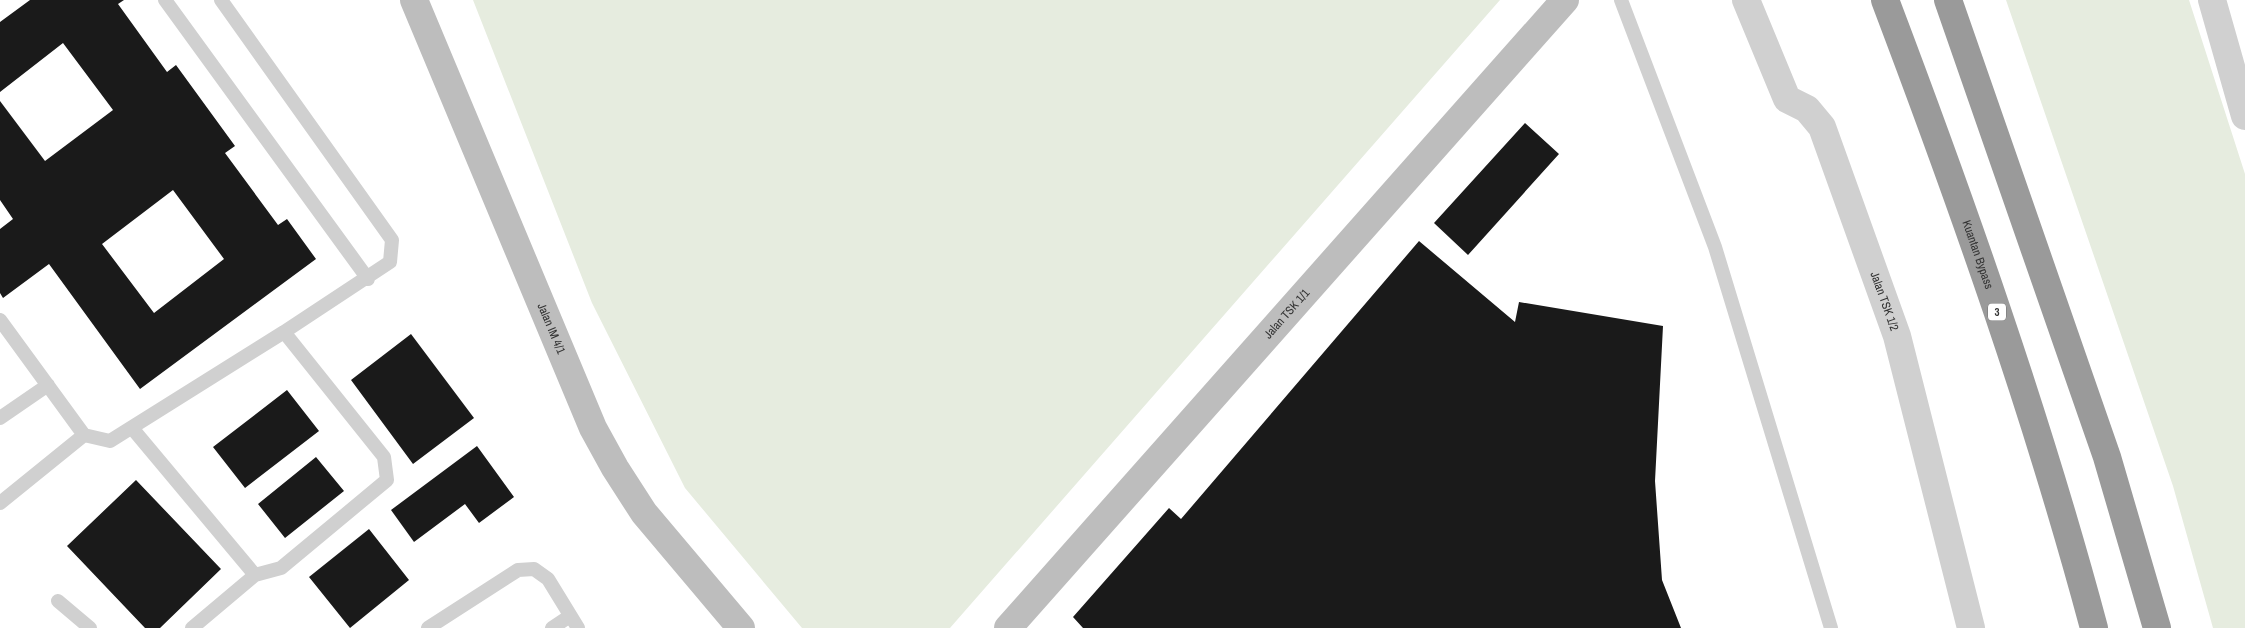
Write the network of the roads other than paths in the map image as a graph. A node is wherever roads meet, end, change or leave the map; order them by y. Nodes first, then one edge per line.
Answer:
1 (165, 0) edge
2 (221, 0) edge
3 (414, 0) edge
4 (1565, 0) edge
5 (1621, 0) edge
6 (1746, 0) edge
7 (1885, 0) edge
8 (1948, 0) edge
9 (2212, 0) edge
10 (2245, 116) edge
11 (368, 278) junction
12 (1, 322) edge
13 (284, 332) junction
14 (48, 385) junction
15 (0, 418) edge
16 (132, 428) junction
17 (84, 434) junction
18 (0, 503) edge
19 (255, 575) junction
20 (58, 601) dead end
21 (574, 622) edge
22 (90, 628) edge
23 (192, 628) edge
24 (428, 628) edge
25 (552, 628) edge
26 (741, 628) edge
27 (1008, 628) edge
28 (1831, 628) edge
29 (1971, 628) edge
30 (2094, 628) edge
31 (2157, 628) edge

1 - 11 lane
2 - 11 lane
3 - 26 street, Jalan IM 4/1
4 - 27 street, Jalan TSK 1/1
5 - 28 lane
6 - 29 street, Jalan TSK 1/2
7 - 30 highway, Kuantan Bypass / 3
8 - 31 highway
9 - 10 street
11 - 13 lane
12 - 14 lane
13 - 16 lane
13 - 19 lane
14 - 15 lane
14 - 17 lane
16 - 17 lane
16 - 19 lane
17 - 18 lane
19 - 23 lane
20 - 22 lane
21 - 24 lane
21 - 25 lane

